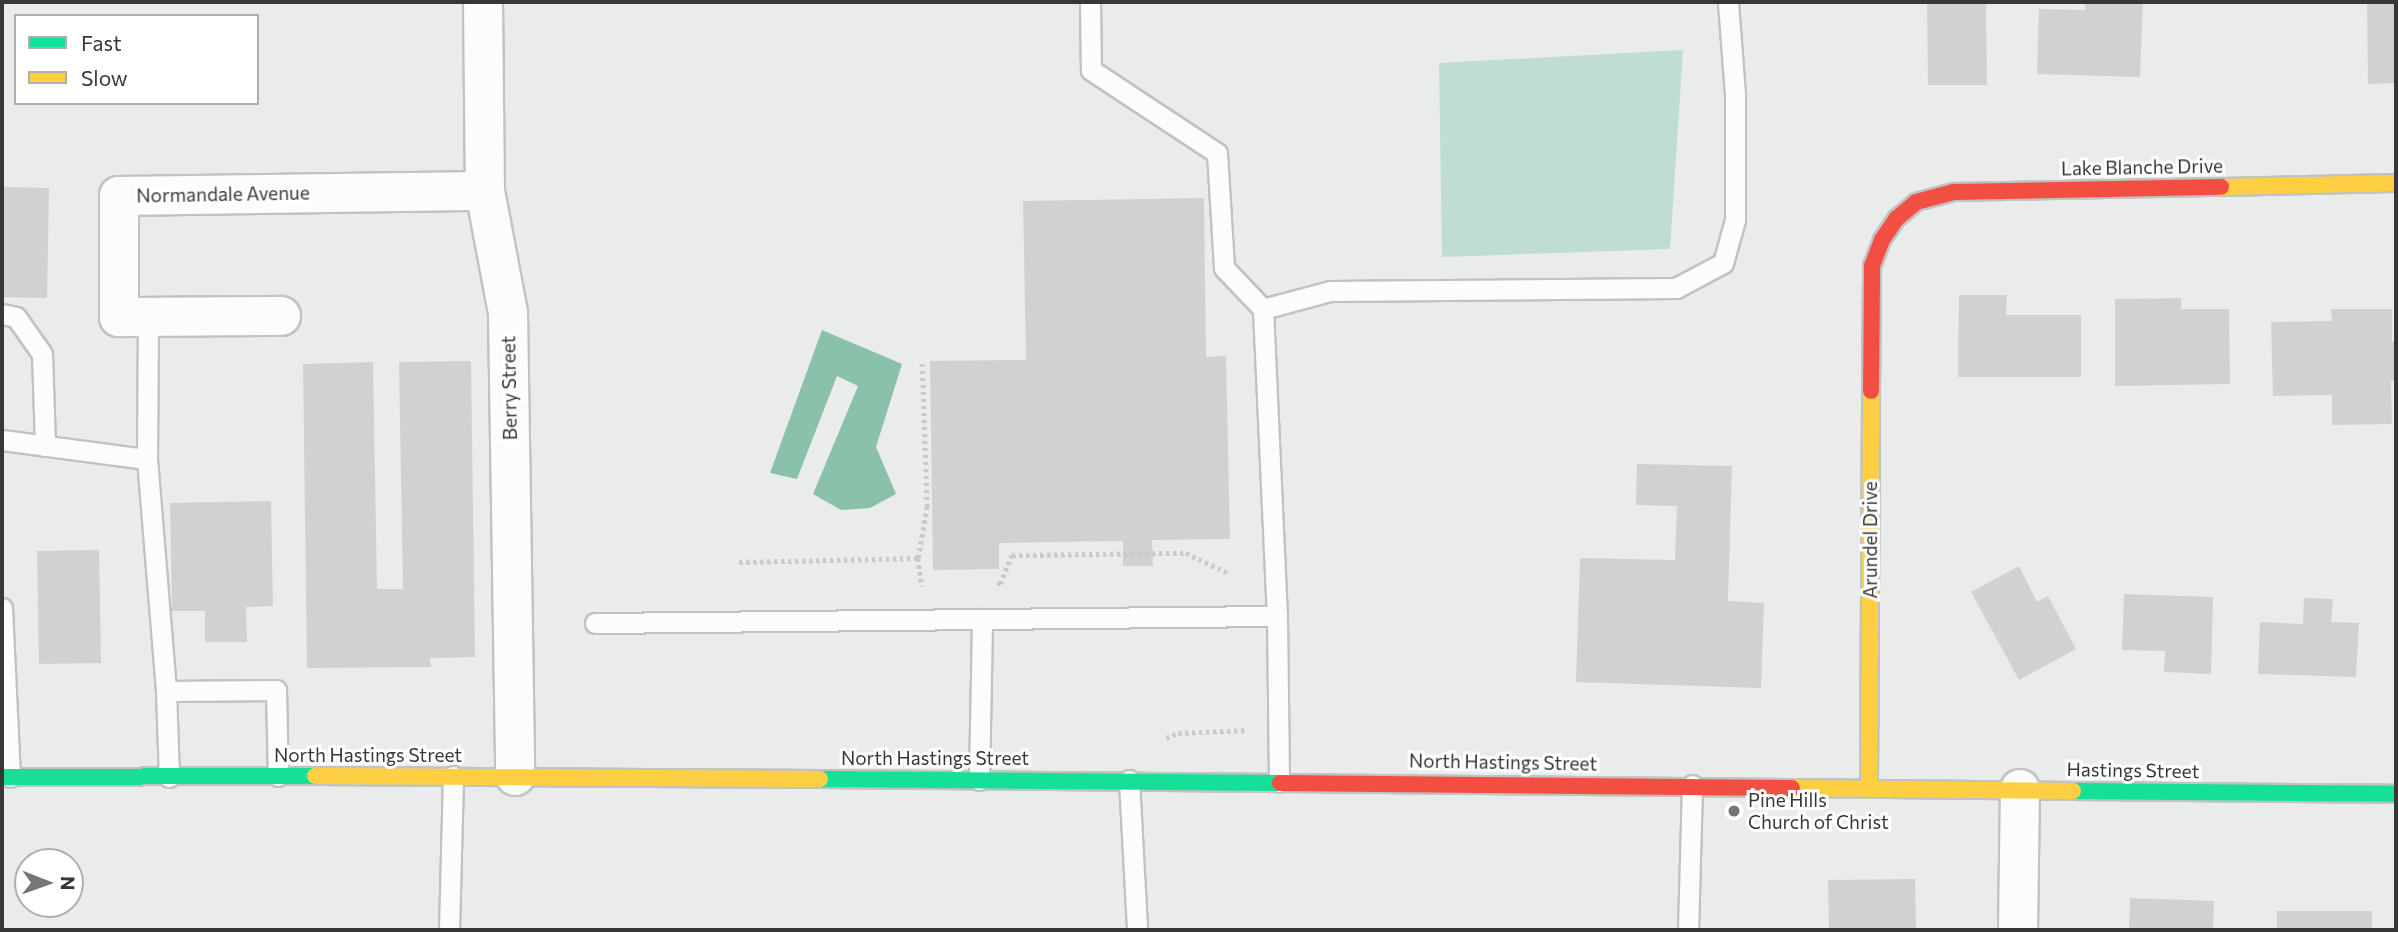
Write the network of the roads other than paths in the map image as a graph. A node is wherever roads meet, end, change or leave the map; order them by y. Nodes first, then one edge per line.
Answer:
1 (483, 2) edge
2 (1090, 2) edge
3 (1728, 2) edge
4 (2396, 183) edge
5 (485, 191) junction
6 (1896, 219) joint
7 (1262, 309) junction
8 (2, 314) edge
9 (281, 316) dead end
10 (148, 318) junction
11 (2, 440) edge
12 (45, 446) junction
13 (146, 459) junction
14 (2, 608) edge
15 (1277, 616) junction
16 (982, 619) junction
17 (595, 623) dead end
18 (166, 691) junction
19 (278, 776) junction
20 (453, 776) junction
21 (515, 776) junction
22 (6, 777) edge
23 (169, 777) junction
24 (979, 779) junction
25 (1129, 780) junction
26 (1279, 782) junction
27 (1692, 785) junction
28 (1869, 788) junction
29 (2020, 789) junction
30 (2396, 794) edge
31 (449, 930) edge
32 (1137, 930) edge
33 (1688, 930) edge
34 (2018, 930) edge

1 - 5 street, Berry Street
2 - 7 lane
3 - 7 lane
4 - 6 street, Lake Blanche Drive
5 - 10 street, Normandale Avenue
5 - 21 street, Berry Street
6 - 28 street, Arundel Drive
7 - 15 lane
8 - 12 lane
9 - 10 street, Normandale Avenue
10 - 13 lane
11 - 12 lane
12 - 13 lane
13 - 18 lane
14 - 22 lane
15 - 16 lane
15 - 26 lane
16 - 17 lane
16 - 24 lane
18 - 19 lane
18 - 23 lane
19 - 20 street, North Hastings Street
19 - 23 street, North Hastings Street
20 - 21 street, North Hastings Street
20 - 31 lane
21 - 24 street, North Hastings Street
22 - 23 street, North Hastings Street
24 - 25 street, North Hastings Street
25 - 26 street, North Hastings Street
25 - 32 lane
26 - 27 street, North Hastings Street
27 - 28 street, North Hastings Street
27 - 33 lane
28 - 29 street, Hastings Street
29 - 30 street, Hastings Street
29 - 34 street

